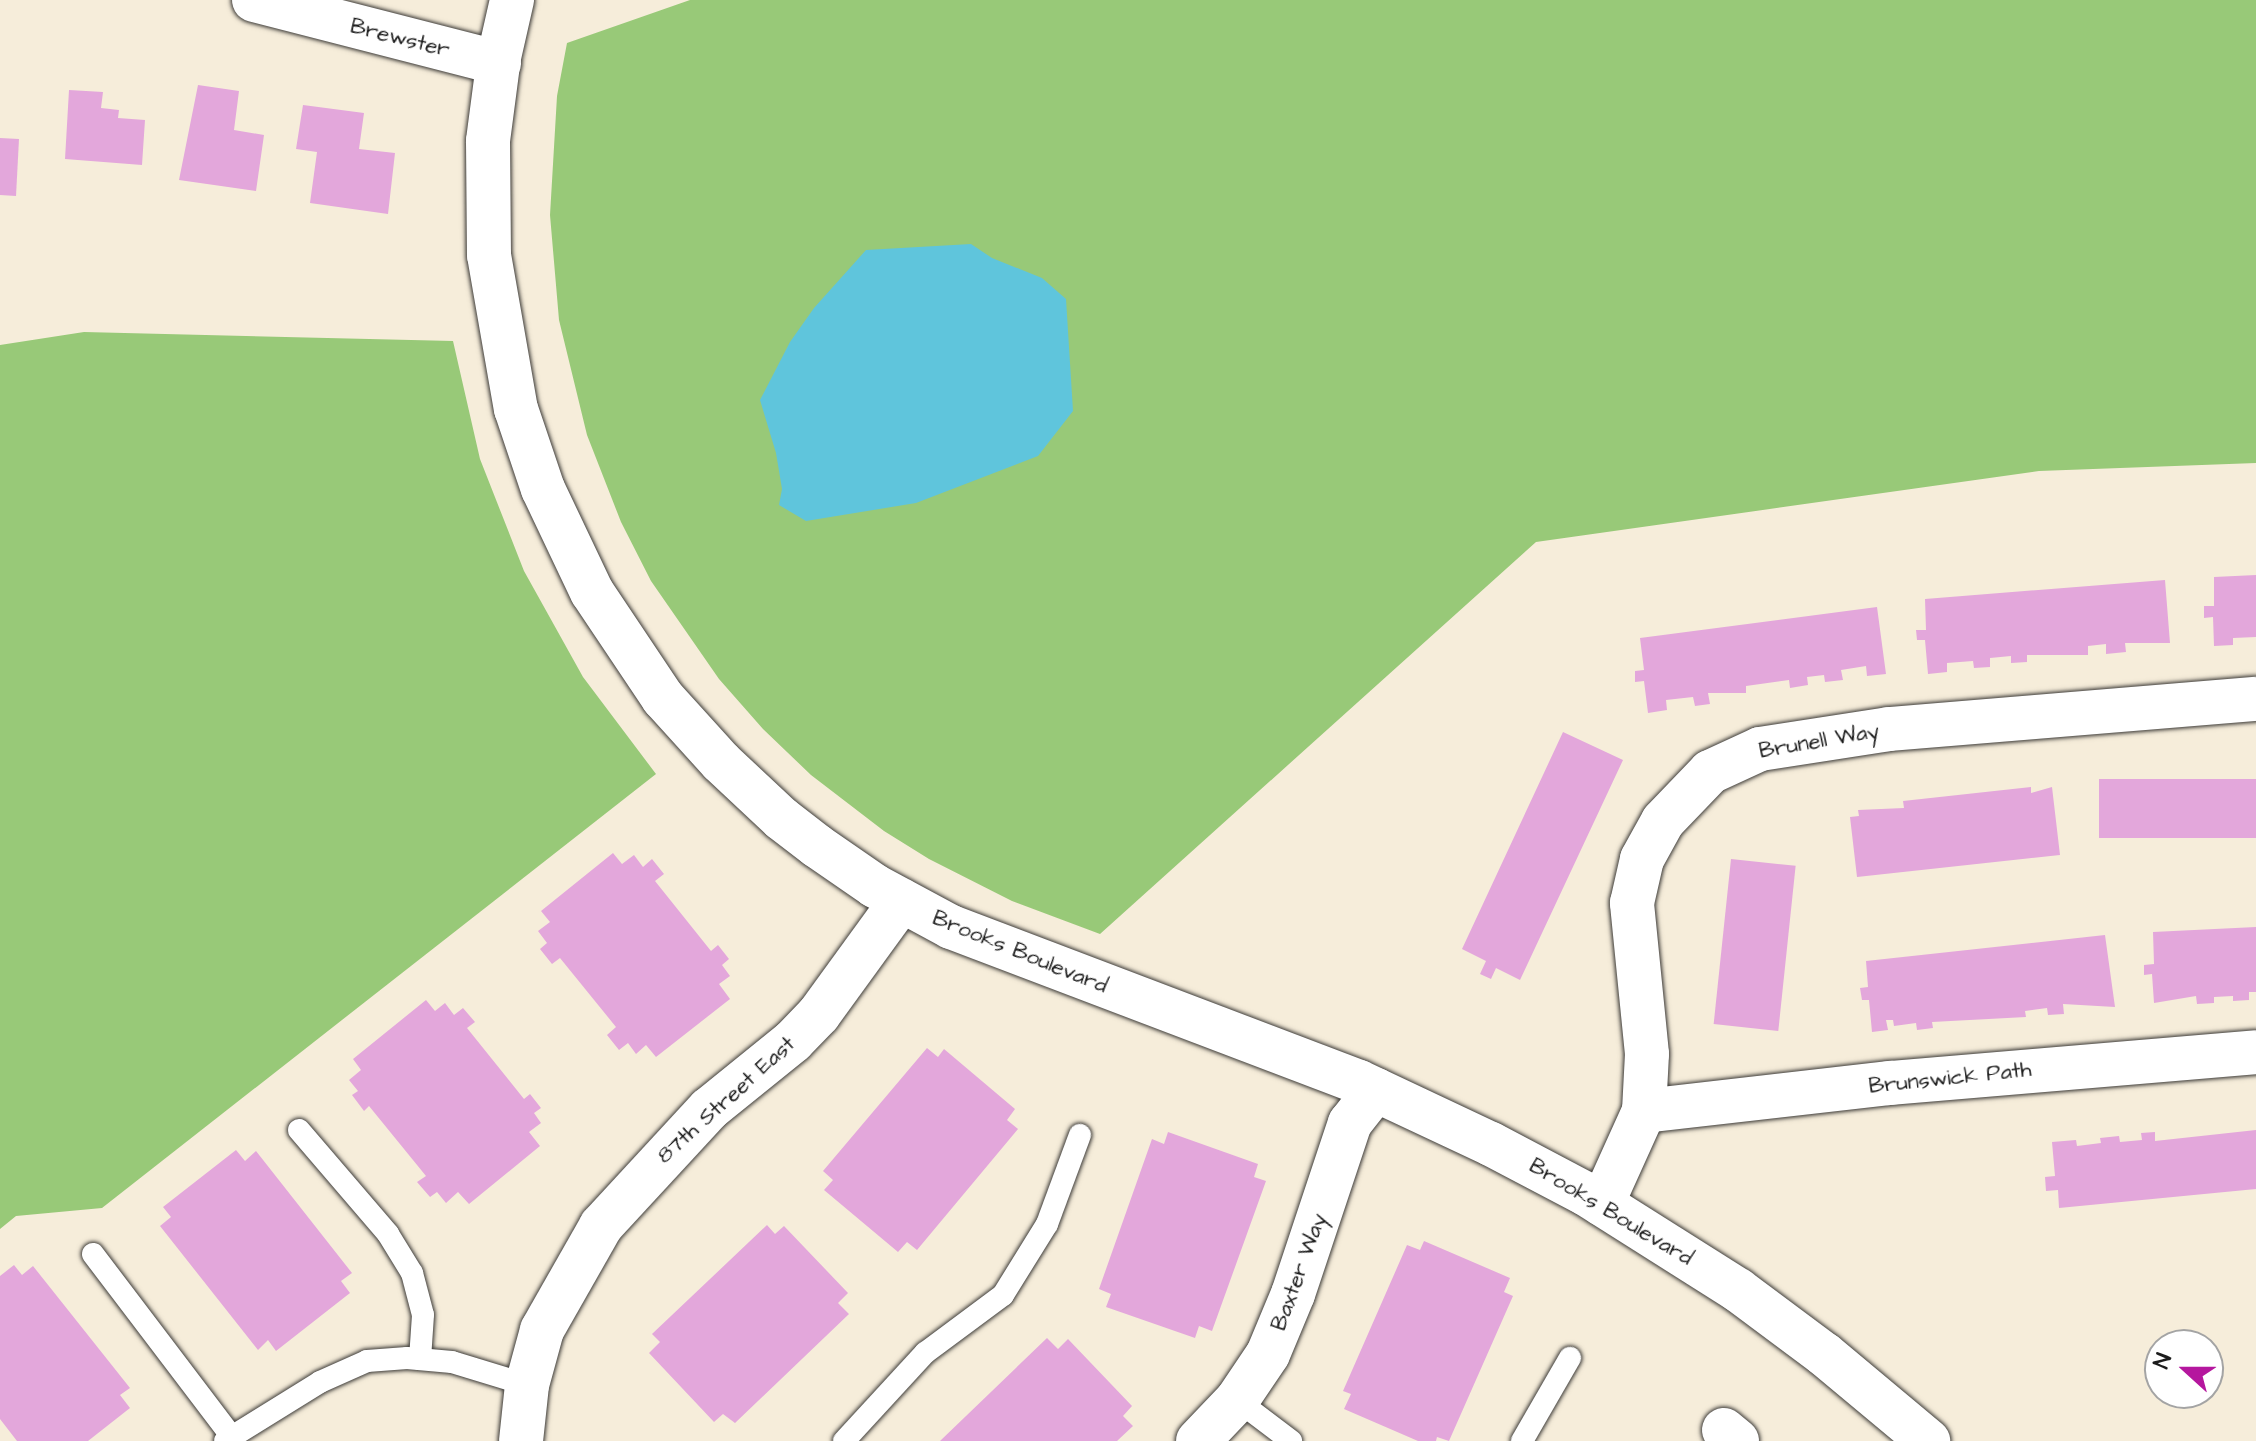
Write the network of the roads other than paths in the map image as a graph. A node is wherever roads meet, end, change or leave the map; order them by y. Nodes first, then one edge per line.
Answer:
1 (254, 0) edge
2 (512, 0) edge
3 (499, 63) junction
4 (2256, 699) edge
5 (901, 901) junction
6 (2256, 1052) edge
7 (1376, 1090) junction
8 (1644, 1111) junction
9 (299, 1130) dead end
10 (1080, 1135) dead end
11 (1602, 1204) junction
12 (93, 1254) dead end
13 (1570, 1358) dead end
14 (420, 1359) junction
15 (527, 1385) junction
16 (1237, 1400) junction
17 (229, 1439) edge
18 (526, 1439) edge
19 (844, 1441) edge
20 (1198, 1441) edge
21 (1291, 1441) edge
22 (1522, 1441) edge
23 (1928, 1441) edge

1 - 3 street, Brewster
2 - 3 street, Brooks Boulevard
3 - 5 street, Brooks Boulevard
4 - 8 street, Brunell Way
5 - 7 street, Brooks Boulevard
5 - 15 street, 87th Street East
6 - 8 street, Brunswick Path
7 - 11 street, Brooks Boulevard
7 - 16 street, Baxter Way
8 - 11 street, Brunell Way
9 - 14 lane
10 - 19 lane
11 - 23 street, Brooks Boulevard
12 - 17 lane
13 - 22 lane
14 - 15 lane
14 - 17 lane
15 - 18 street, 87th Street East
16 - 20 street, Baxter Way
16 - 21 lane

